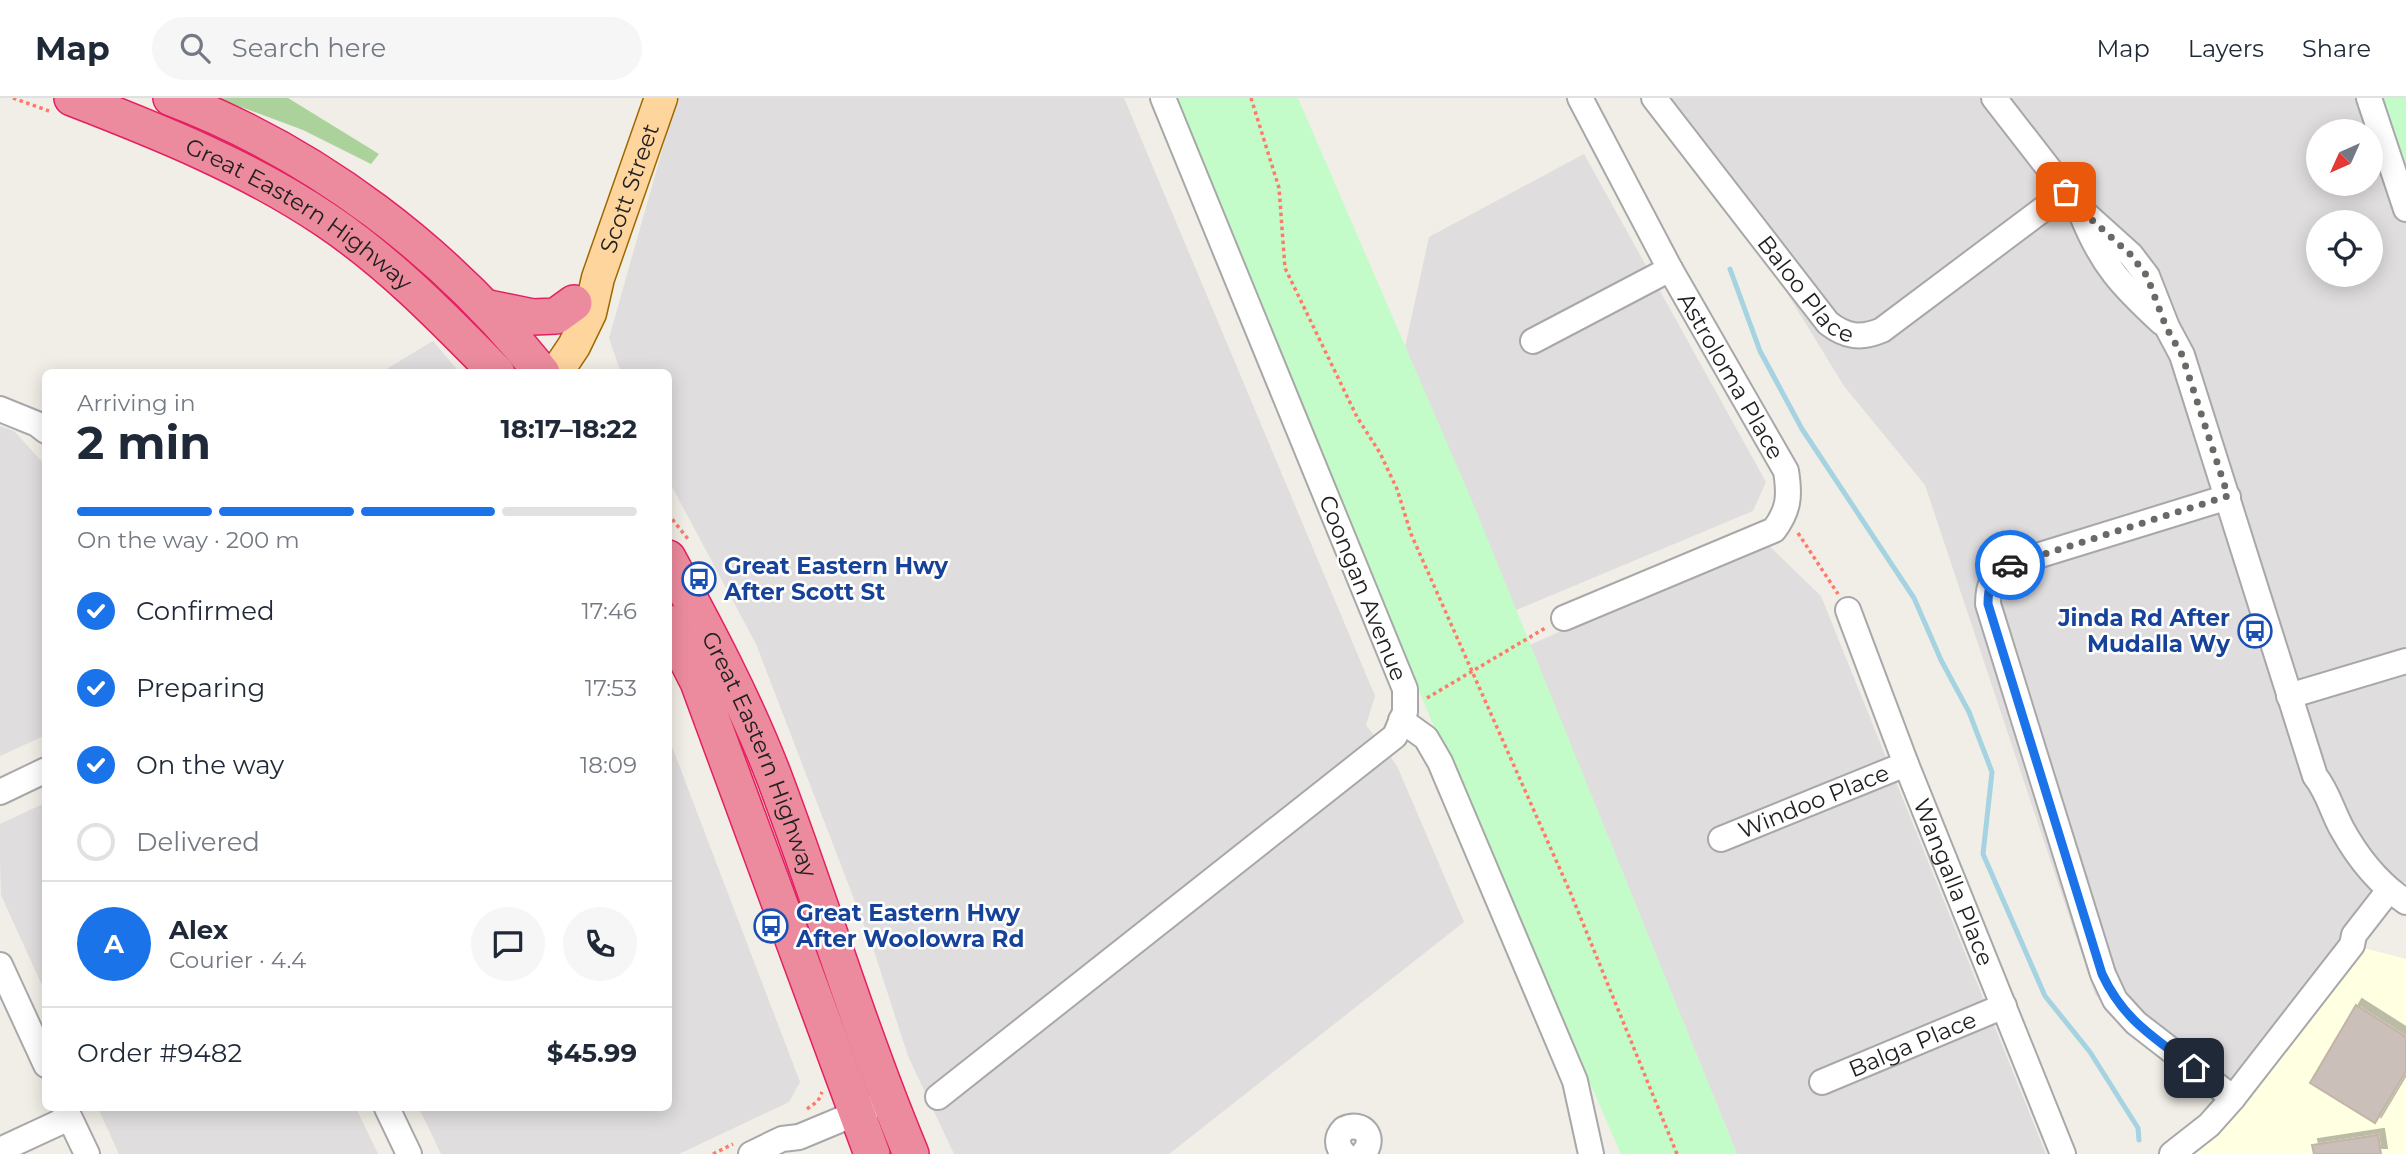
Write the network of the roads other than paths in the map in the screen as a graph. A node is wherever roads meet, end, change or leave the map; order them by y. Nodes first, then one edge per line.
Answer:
1 (171, 98) edge
2 (661, 98) edge
3 (1163, 98) edge
4 (1580, 98) edge
5 (1654, 98) edge
6 (2369, 98) edge
7 (2003, 101) edge
8 (62, 105) edge
9 (2073, 201) junction
10 (2406, 209) edge
11 (1670, 269) junction
12 (598, 278) junction
13 (574, 303) junction
14 (484, 307) junction
15 (1533, 341) dead end
16 (493, 369) edge
17 (537, 369) edge
18 (538, 369) edge
19 (540, 369) edge
20 (0, 409) edge
21 (42, 428) edge
22 (2228, 496) junction
23 (672, 565) edge
24 (1848, 611) road end
25 (1564, 618) road end
26 (672, 630) edge
27 (2406, 660) edge
28 (2288, 696) junction
29 (1403, 716) junction
30 (1906, 764) junction
31 (42, 772) edge
32 (0, 792) edge
33 (1721, 839) dead end
34 (2395, 903) edge
35 (0, 965) edge
36 (2004, 1006) junction
37 (42, 1056) edge
38 (1822, 1082) dead end
39 (885, 1089) junction
40 (843, 1097) junction
41 (939, 1097) dead end
42 (2233, 1098) junction
43 (388, 1111) edge
44 (67, 1113) edge
45 (744, 1148) edge
46 (0, 1150) edge
47 (87, 1154) edge
48 (409, 1154) edge
49 (872, 1154) edge
50 (911, 1154) edge
51 (1344, 1154) edge
52 (1363, 1154) edge
53 (1591, 1154) edge
54 (2063, 1154) edge
55 (2172, 1154) edge

1 - 14 highway, Great Eastern Highway
2 - 12 main road, Scott Street
3 - 29 street, Coongan Avenue
4 - 11 street, Astroloma Place
5 - 9 street, Baloo Place
6 - 10 street
7 - 9 street
8 - 16 highway, Great Eastern Highway
9 - 22 street
11 - 15 street
11 - 25 street, Astroloma Place
12 - 13 main road, Scott Street
12 - 19 main road, Scott Street
13 - 14 highway
13 - 18 main road, Scott Street
14 - 17 highway, Great Eastern Highway
20 - 21 street
22 - 28 street
22 - 42 street
23 - 39 highway, Great Eastern Highway
24 - 30 street, Wangalla Place
26 - 40 highway, Great Eastern Highway
27 - 28 street
28 - 34 street
29 - 41 street
29 - 53 street
30 - 33 street, Windoo Place
30 - 36 street, Wangalla Place
31 - 32 street
34 - 42 street
35 - 37 street
36 - 38 street, Balga Place
36 - 54 street, Wangalla Place
39 - 40 street
39 - 50 highway, Great Eastern Highway
40 - 45 street
40 - 49 highway, Great Eastern Highway
42 - 55 street
43 - 48 street
44 - 46 street
44 - 47 street
51 - 52 street

